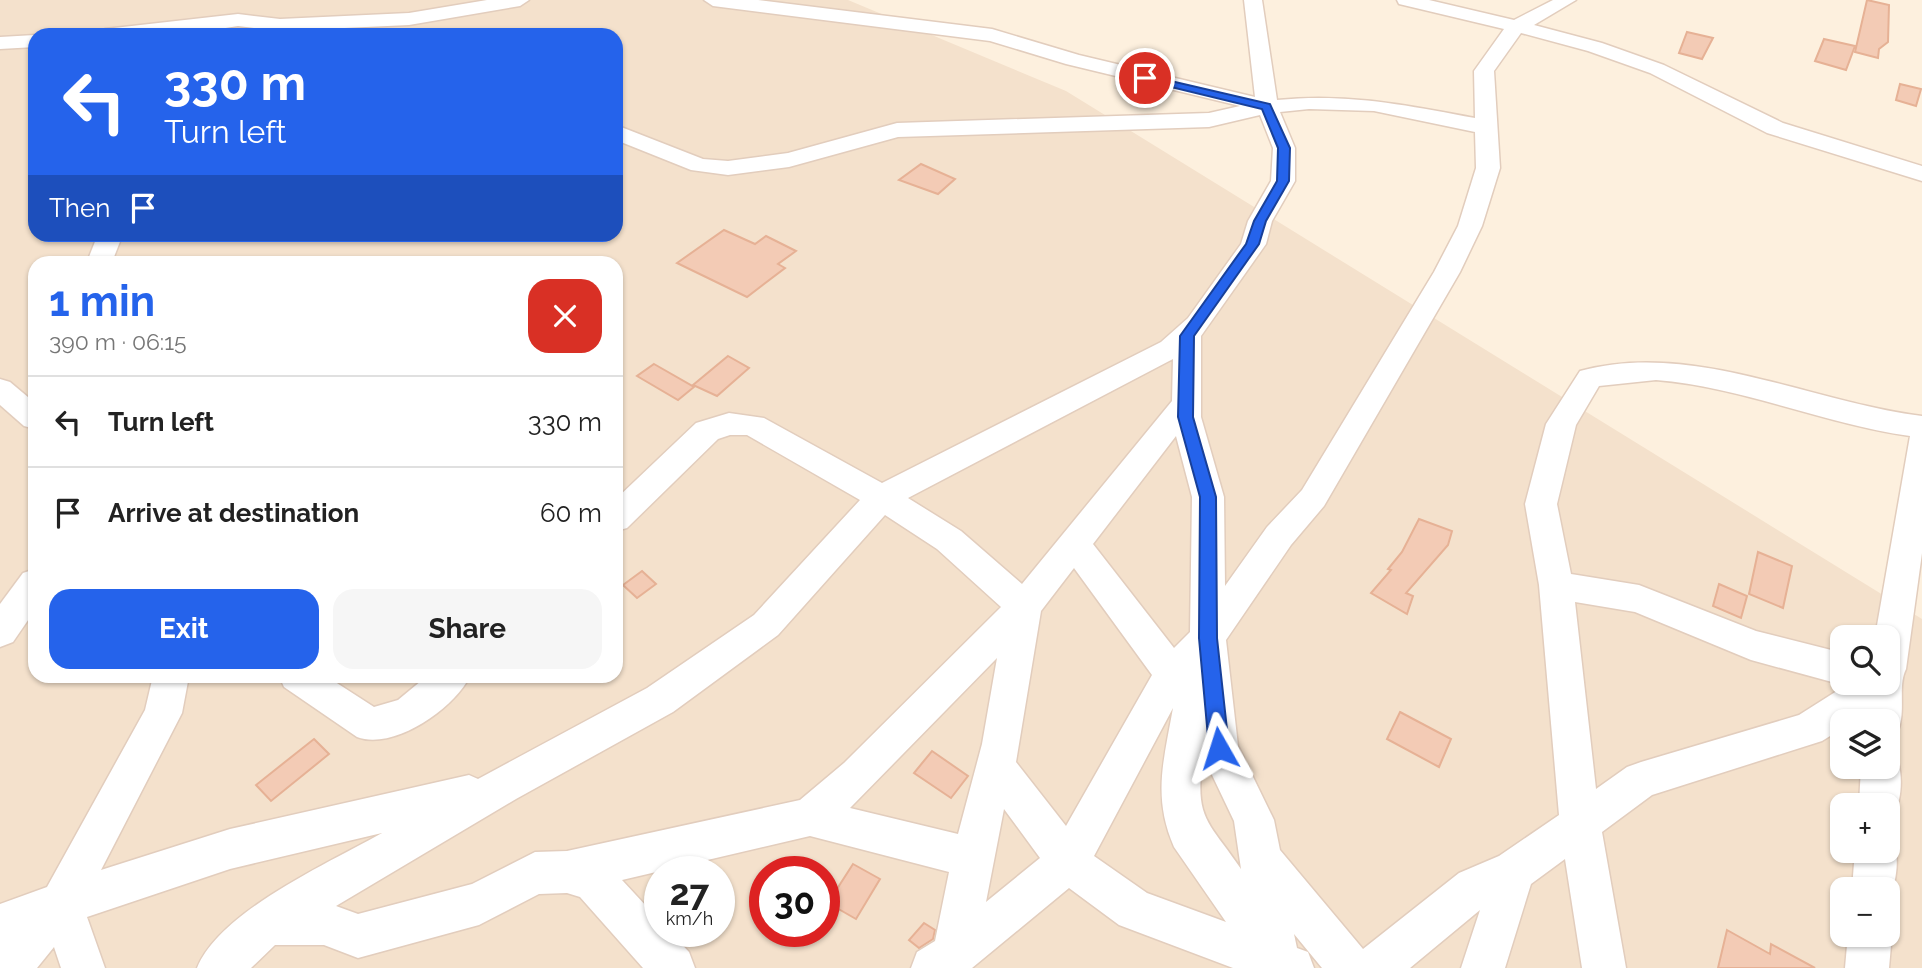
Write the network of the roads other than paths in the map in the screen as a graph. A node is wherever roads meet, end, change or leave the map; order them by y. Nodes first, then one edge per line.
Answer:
1 (520, 0) edge
2 (713, 0) edge
3 (1254, 0) edge
4 (1406, 0) edge
5 (1567, 0) edge
6 (1438, 4) edge
7 (1515, 27) junction
8 (175, 28) edge
9 (28, 41) edge
10 (0, 43) edge
11 (1267, 107) junction
12 (1486, 127) junction
13 (623, 135) edge
14 (1922, 174) edge
15 (1187, 336) junction
16 (0, 389) edge
17 (1186, 402) junction
18 (28, 413) edge
19 (1922, 427) edge
20 (1922, 441) edge
21 (882, 498) junction
22 (623, 512) edge
23 (1074, 543) junction
24 (1556, 585) junction
25 (28, 593) edge
26 (1024, 607) junction
27 (1895, 625) edge
28 (0, 632) edge
29 (1208, 638) junction
30 (1830, 666) edge
31 (169, 683) edge
32 (307, 683) edge
33 (444, 683) edge
34 (1183, 688) junction
35 (1864, 695) edge
36 (1219, 748) junction
37 (995, 765) junction
38 (502, 786) junction
39 (810, 817) junction
40 (1580, 824) junction
41 (972, 858) junction
42 (1260, 859) junction
43 (1068, 862) junction
44 (567, 872) junction
45 (1514, 872) junction
46 (61, 904) junction
47 (267, 923) junction
48 (0, 927) edge
49 (1869, 947) edge
50 (944, 961) edge
51 (1282, 967) edge
52 (9, 968) edge
53 (83, 968) edge
54 (219, 968) edge
55 (673, 968) edge
56 (1350, 968) edge
57 (1376, 968) edge
58 (1483, 968) edge
59 (1604, 968) edge
60 (1867, 968) edge

1 - 8 street
2 - 11 street
3 - 11 street
4 - 6 street
5 - 7 street
6 - 7 street
7 - 12 street
7 - 14 street
9 - 10 street
11 - 12 street
11 - 13 street
11 - 15 street
12 - 29 street
15 - 17 street
15 - 21 street
16 - 18 street
17 - 23 street
17 - 29 street
19 - 24 street
20 - 27 street
21 - 22 street
21 - 26 street
21 - 38 street
23 - 26 street
23 - 34 street
24 - 30 street
24 - 40 street
25 - 28 street
26 - 37 street
26 - 39 street
29 - 34 street
29 - 36 street
31 - 46 street
32 - 33 street
34 - 36 street
34 - 43 street
34 - 51 street
35 - 40 street
36 - 42 street
37 - 41 street
37 - 43 street
38 - 46 street
38 - 47 street
39 - 41 street
39 - 44 street
40 - 45 street
40 - 59 street
41 - 50 street
42 - 51 street
42 - 56 street
43 - 50 street
43 - 51 street
44 - 47 street
44 - 55 street
45 - 57 street
45 - 58 street
46 - 48 street
46 - 52 street
46 - 53 street
47 - 54 street
49 - 60 street

